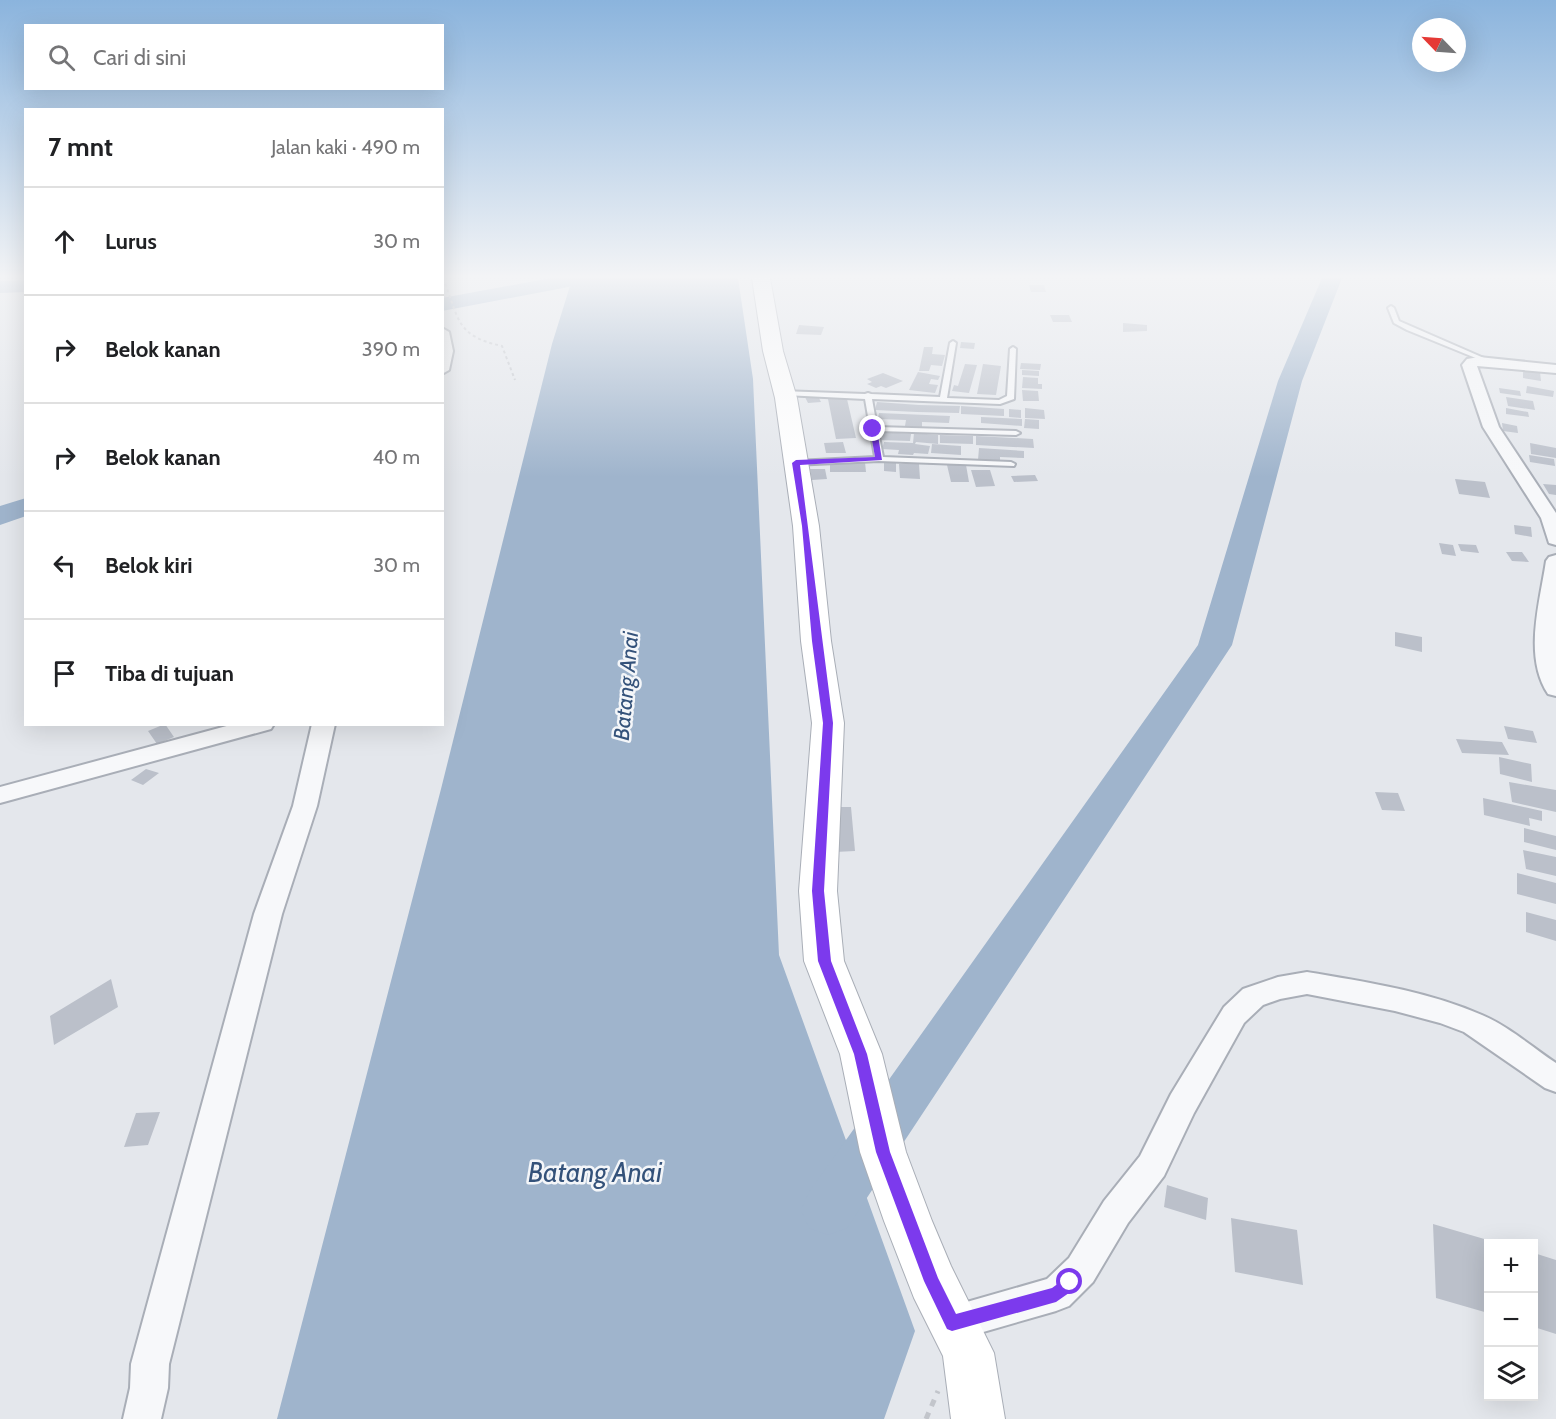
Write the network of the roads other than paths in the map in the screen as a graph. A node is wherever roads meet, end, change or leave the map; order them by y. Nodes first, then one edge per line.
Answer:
1 (445, 344) edge
2 (772, 344) edge
3 (953, 344) edge
4 (1447, 344) edge
5 (1012, 349) dead end
6 (1491, 362) junction
7 (444, 367) edge
8 (1556, 369) edge
9 (784, 393) junction
10 (868, 395) junction
11 (943, 399) junction
12 (873, 429) junction
13 (1016, 433) dead end
14 (879, 459) junction
15 (796, 463) junction
16 (1011, 464) dead end
17 (1555, 532) edge
18 (1556, 567) edge
19 (1551, 648) edge
20 (1556, 689) edge
21 (256, 726) edge
22 (324, 726) edge
23 (0, 795) edge
24 (1556, 1079) edge
25 (952, 1323) junction
26 (142, 1419) edge
27 (978, 1419) edge

1 - 7 street
2 - 9 street
3 - 11 lane
4 - 6 lane
5 - 11 lane
6 - 8 street
6 - 17 street
9 - 10 lane
9 - 15 street
10 - 11 lane
10 - 12 lane
12 - 13 lane
12 - 14 lane
14 - 15 lane
14 - 16 lane
15 - 25 street
18 - 19 street
19 - 20 street
21 - 23 street
22 - 26 street
24 - 25 street
25 - 27 street

